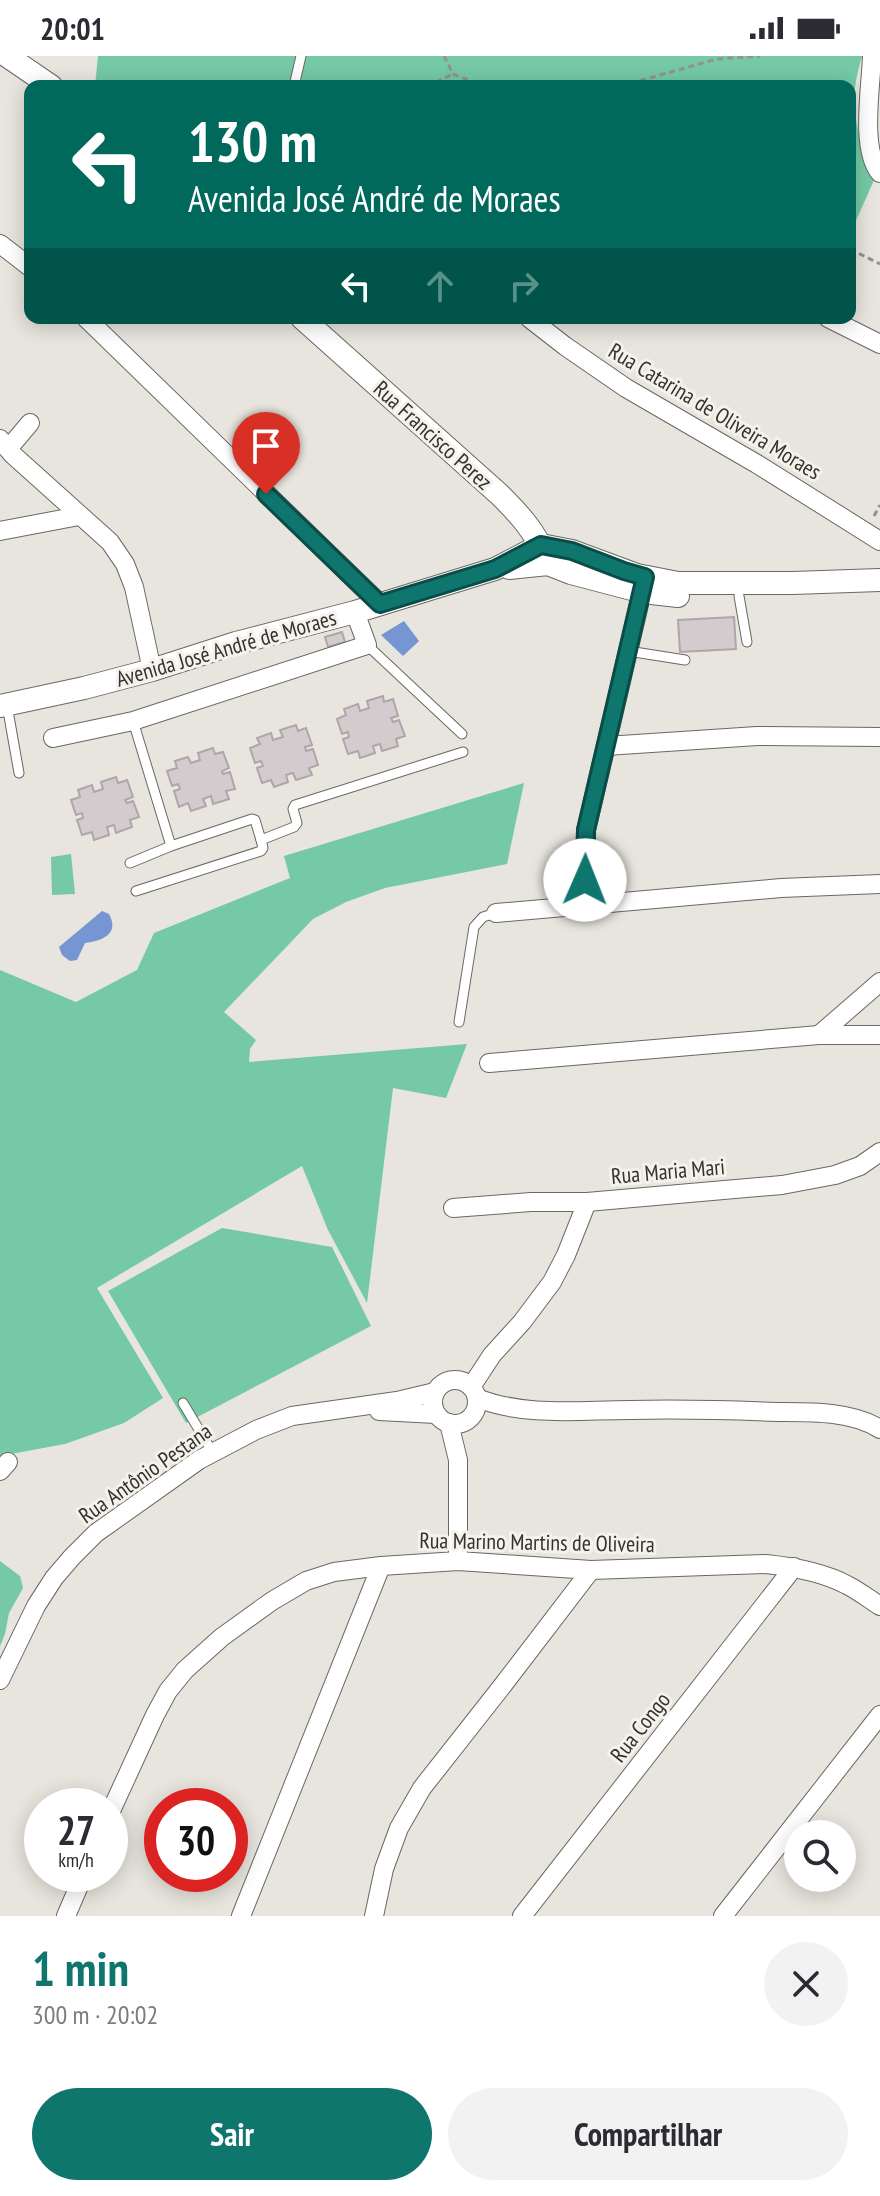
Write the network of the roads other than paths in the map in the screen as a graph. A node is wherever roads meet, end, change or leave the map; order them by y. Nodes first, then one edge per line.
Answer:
1 (301, 56) edge
2 (872, 56) edge
3 (9, 61) edge
4 (41, 80) edge
5 (295, 80) edge
6 (880, 173) edge
7 (0, 244) edge
8 (24, 262) edge
9 (92, 324) edge
10 (309, 324) edge
11 (537, 324) edge
12 (840, 324) edge
13 (880, 344) edge
14 (30, 423) dead end
15 (4, 444) edge
16 (79, 516) junction
17 (0, 531) edge
18 (880, 541) edge
19 (545, 555) junction
20 (880, 580) edge
21 (644, 584) junction
22 (880, 589) edge
23 (739, 596) junction
24 (380, 604) junction
25 (355, 612) junction
26 (747, 642) dead end
27 (367, 645) junction
28 (628, 651) junction
29 (685, 660) dead end
30 (152, 670) junction
31 (3, 706) edge
32 (133, 721) junction
33 (462, 734) dead end
34 (880, 737) edge
35 (53, 738) dead end
36 (606, 746) junction
37 (463, 752) dead end
38 (19, 773) dead end
39 (261, 840) junction
40 (171, 846) junction
41 (130, 863) dead end
42 (880, 884) edge
43 (136, 891) dead end
44 (584, 905) junction
45 (496, 913) joint
46 (880, 982) edge
47 (459, 1022) dead end
48 (819, 1035) junction
49 (880, 1035) edge
50 (489, 1063) dead end
51 (880, 1152) edge
52 (587, 1202) junction
53 (453, 1208) dead end
54 (435, 1392) junction
55 (470, 1400) junction
56 (183, 1403) dead end
57 (340, 1410) junction
58 (442, 1419) junction
59 (880, 1429) edge
60 (213, 1453) junction
61 (458, 1460) junction
62 (458, 1561) junction
63 (381, 1566) junction
64 (794, 1567) junction
65 (591, 1570) junction
66 (880, 1606) edge
67 (0, 1680) edge
68 (880, 1715) edge
69 (121, 1788) edge
70 (76, 1892) edge
71 (66, 1916) edge
72 (241, 1916) edge
73 (374, 1916) edge
74 (522, 1916) edge
75 (723, 1916) edge

1 - 5 lane
2 - 6 street
3 - 4 street
7 - 8 street
9 - 24 street
10 - 19 street, Rua Francisco Perez
11 - 18 street, Rua Catarina de Oliveira Moraes
12 - 13 street
14 - 15 street
15 - 16 street
16 - 17 street
16 - 30 street
19 - 21 street
19 - 24 street, Avenida José André de Moraes
20 - 21 street
21 - 23 street
21 - 28 street
22 - 23 street
23 - 26 lane
24 - 25 street, Avenida José André de Moraes
25 - 27 street
25 - 30 street, Avenida José André de Moraes
27 - 32 street
27 - 33 lane
28 - 29 lane
28 - 36 street
30 - 31 street, Avenida José André de Moraes
31 - 38 lane
32 - 35 street
32 - 40 lane
34 - 36 street
36 - 44 street
37 - 39 lane
39 - 40 lane
39 - 43 lane
40 - 41 lane
42 - 44 street
44 - 45 street
45 - 47 lane
46 - 48 street
48 - 49 street
48 - 50 street
51 - 52 street, Rua Maria Mari
52 - 53 street, Rua Maria Mari
52 - 55 street
54 - 55 street, Rua Antônio Pestana
54 - 57 street, Rua Antônio Pestana
54 - 58 street
55 - 58 street, Rua Antônio Pestana
55 - 59 street
55 - 61 street
56 - 60 lane
57 - 58 street, Rua Antônio Pestana
57 - 60 street, Rua Antônio Pestana
58 - 61 street
60 - 67 street, Rua Antônio Pestana
61 - 62 street
62 - 63 street, Rua Marino Martins de Oliveira
62 - 65 street, Rua Marino Martins de Oliveira
63 - 69 street, Rua Marino Martins de Oliveira
63 - 72 street
64 - 65 street, Rua Marino Martins de Oliveira
64 - 66 street, Rua Marino Martins de Oliveira
64 - 74 street, Rua Congo
65 - 73 street
68 - 75 street
70 - 71 street

